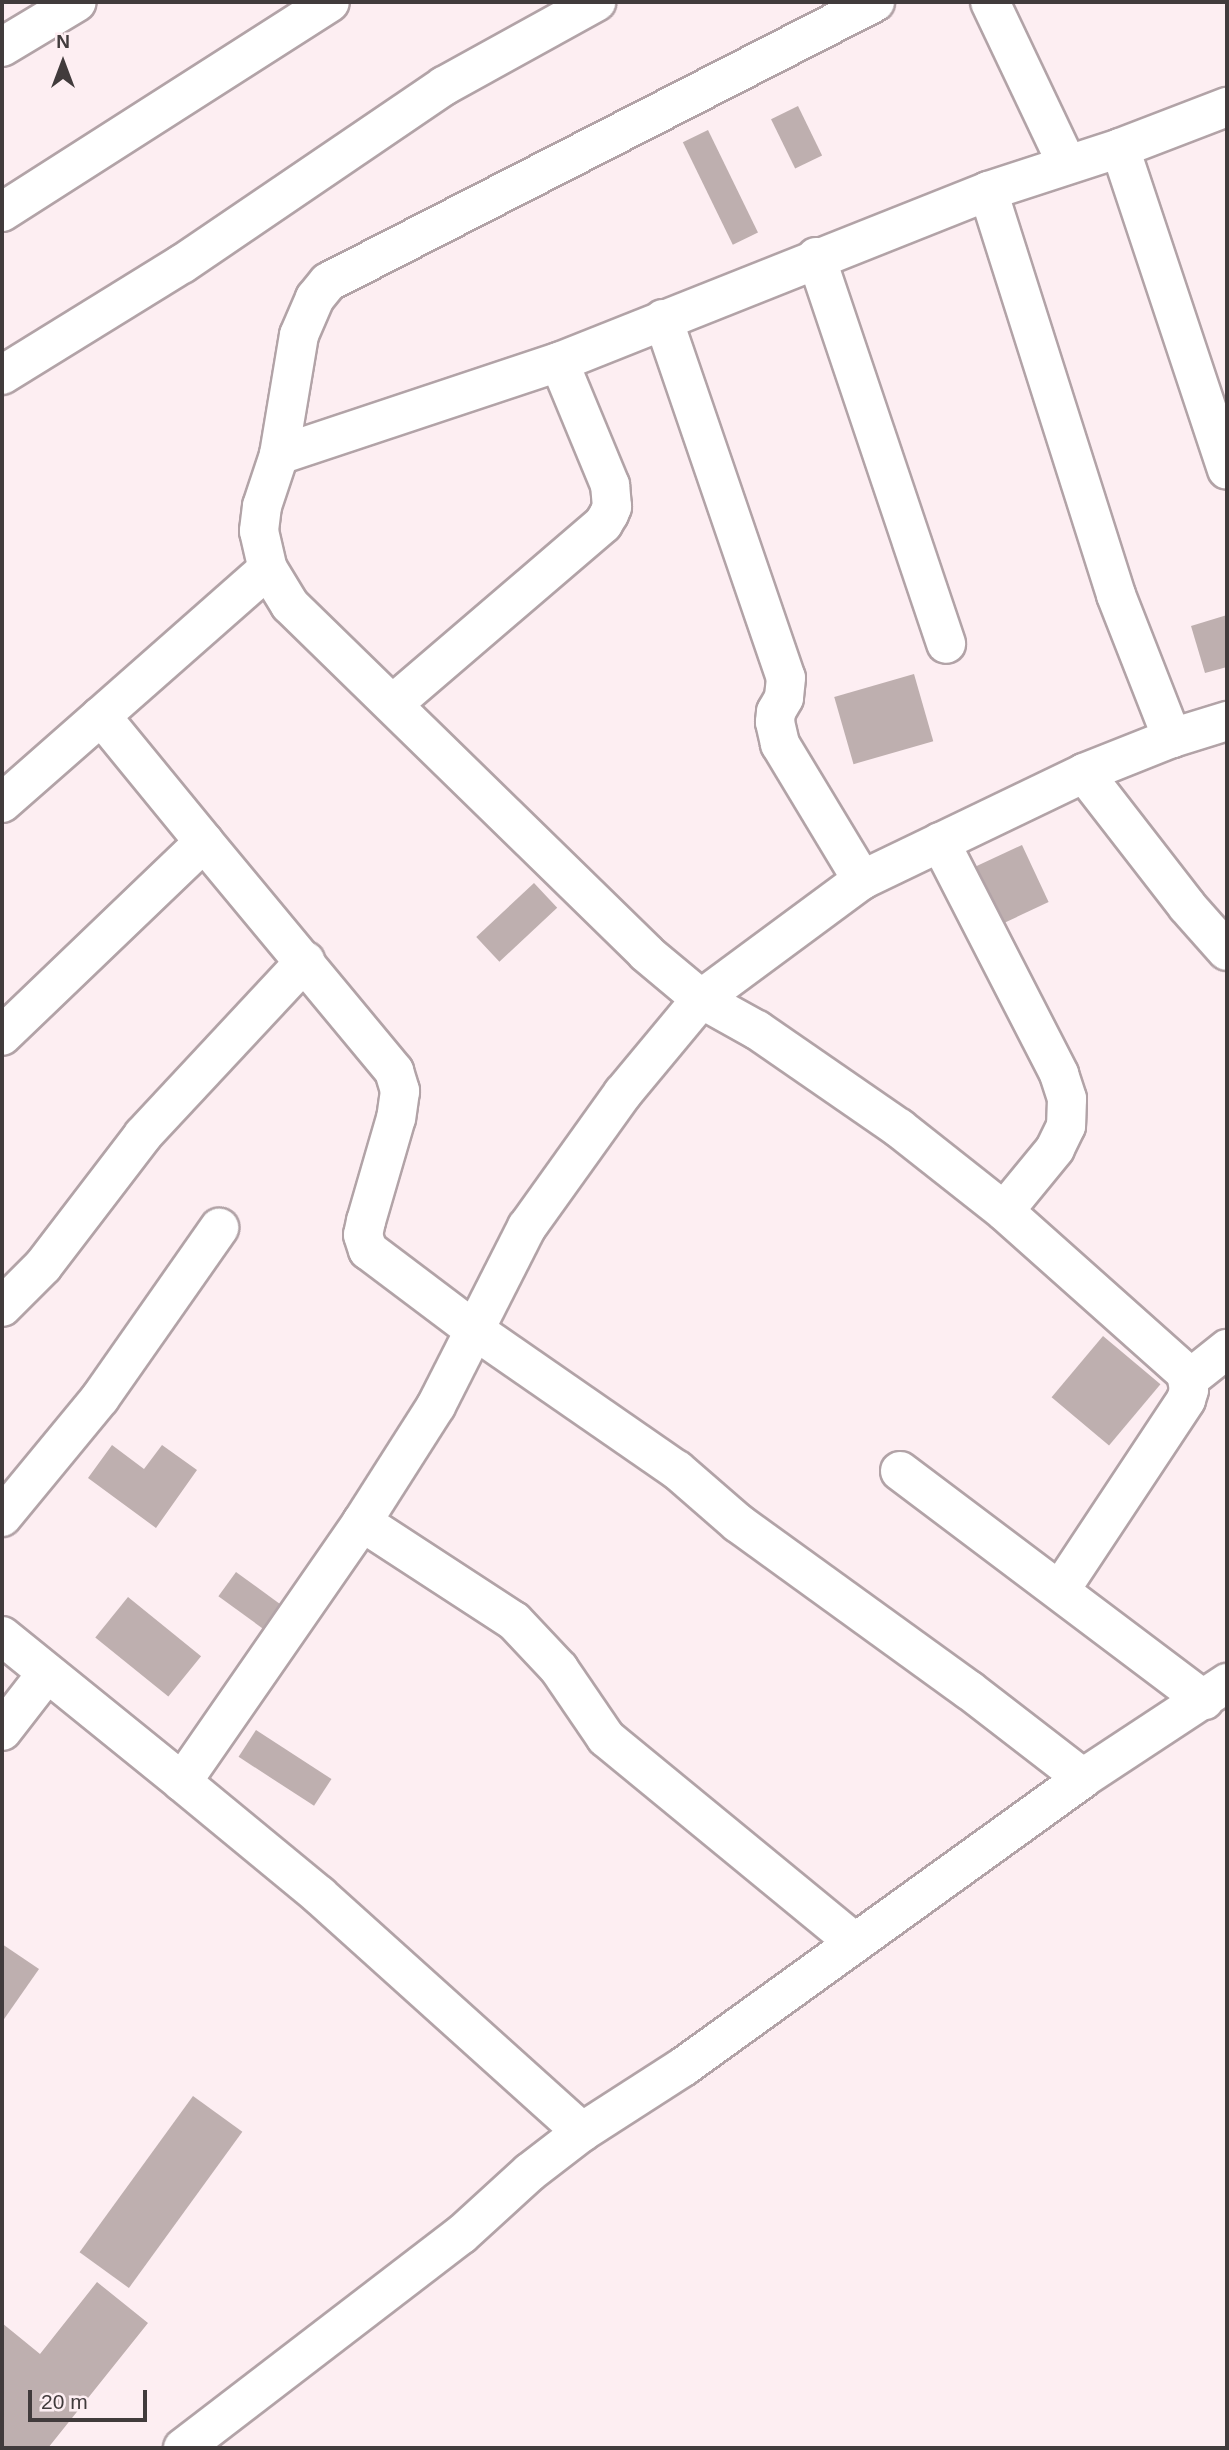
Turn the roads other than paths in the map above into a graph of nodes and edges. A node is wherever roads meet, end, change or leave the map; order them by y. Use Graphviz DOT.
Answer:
graph roads {
  1 [pos="77,2"];
  2 [pos="330,2"];
  3 [pos="596,2"];
  4 [pos="875,2"];
  5 [pos="990,2"];
  6 [pos="2,47"];
  7 [pos="1227,107"];
  8 [pos="1120,148"];
  9 [pos="1067,164"];
  10 [pos="988,191"];
  11 [pos="2,212"];
  12 [pos="816,257"];
  13 [pos="663,319"];
  14 [pos="559,362"];
  15 [pos="2,375"];
  16 [pos="279,455"];
  17 [pos="1227,470"];
  18 [pos="268,569"];
  19 [pos="946,644"];
  20 [pos="393,704"];
  21 [pos="101,716"];
  22 [pos="1227,721"];
  23 [pos="1172,738"];
  24 [pos="1084,773"];
  25 [pos="2,803"];
  26 [pos="204,842"];
  27 [pos="940,842"];
  28 [pos="862,880"];
  29 [pos="1227,951"];
  30 [pos="306,961"];
  31 [pos="701,999"];
  32 [pos="2,1036"];
  33 [pos="1004,1211"];
  34 [pos="219,1228"];
  35 [pos="2,1307"];
  36 [pos="473,1329"];
  37 [pos="1227,1349"];
  38 [pos="1188,1380"];
  39 [pos="900,1471"];
  40 [pos="2,1517"];
  41 [pos="362,1522"];
  42 [pos="1061,1589"];
  43 [pos="2,1636"];
  44 [pos="47,1673"];
  45 [pos="1216,1691"];
  46 [pos="2,1731"];
  47 [pos="1083,1778"];
  48 [pos="181,1782"];
  49 [pos="854,1942"];
  50 [pos="583,2132"];
  51 [pos="183,2448"];
  1 -- 6 [label="street"];
  2 -- 11 [label="street"];
  3 -- 15 [label="street"];
  4 -- 16 [label="street"];
  5 -- 9 [label="street"];
  7 -- 8 [label="street"];
  8 -- 9 [label="street"];
  8 -- 17 [label="street"];
  9 -- 10 [label="street"];
  10 -- 12 [label="street"];
  10 -- 23 [label="street"];
  12 -- 13 [label="street"];
  12 -- 19 [label="street"];
  13 -- 14 [label="street"];
  13 -- 28 [label="street"];
  14 -- 16 [label="street"];
  14 -- 20 [label="street"];
  16 -- 18 [label="street"];
  18 -- 20 [label="street"];
  18 -- 21 [label="street"];
  20 -- 31 [label="street"];
  21 -- 25 [label="street"];
  21 -- 26 [label="street"];
  22 -- 23 [label="street"];
  23 -- 24 [label="street"];
  24 -- 27 [label="street"];
  24 -- 29 [label="street"];
  26 -- 30 [label="street"];
  26 -- 32 [label="street"];
  27 -- 28 [label="street"];
  27 -- 33 [label="street"];
  28 -- 31 [label="street"];
  30 -- 35 [label="street"];
  30 -- 36 [label="street"];
  31 -- 33 [label="street"];
  31 -- 36 [label="street"];
  33 -- 38 [label="street"];
  34 -- 40 [label="street"];
  36 -- 41 [label="street"];
  36 -- 47 [label="street"];
  37 -- 38 [label="street"];
  38 -- 42 [label="street"];
  39 -- 42 [label="street"];
  41 -- 48 [label="street"];
  41 -- 49 [label="street"];
  42 -- 45 [label="street"];
  43 -- 44 [label="street"];
  44 -- 46 [label="street"];
  44 -- 48 [label="street"];
  45 -- 47 [label="street"];
  47 -- 49 [label="street"];
  48 -- 50 [label="street"];
  49 -- 50 [label="street"];
  50 -- 51 [label="street"];
}
